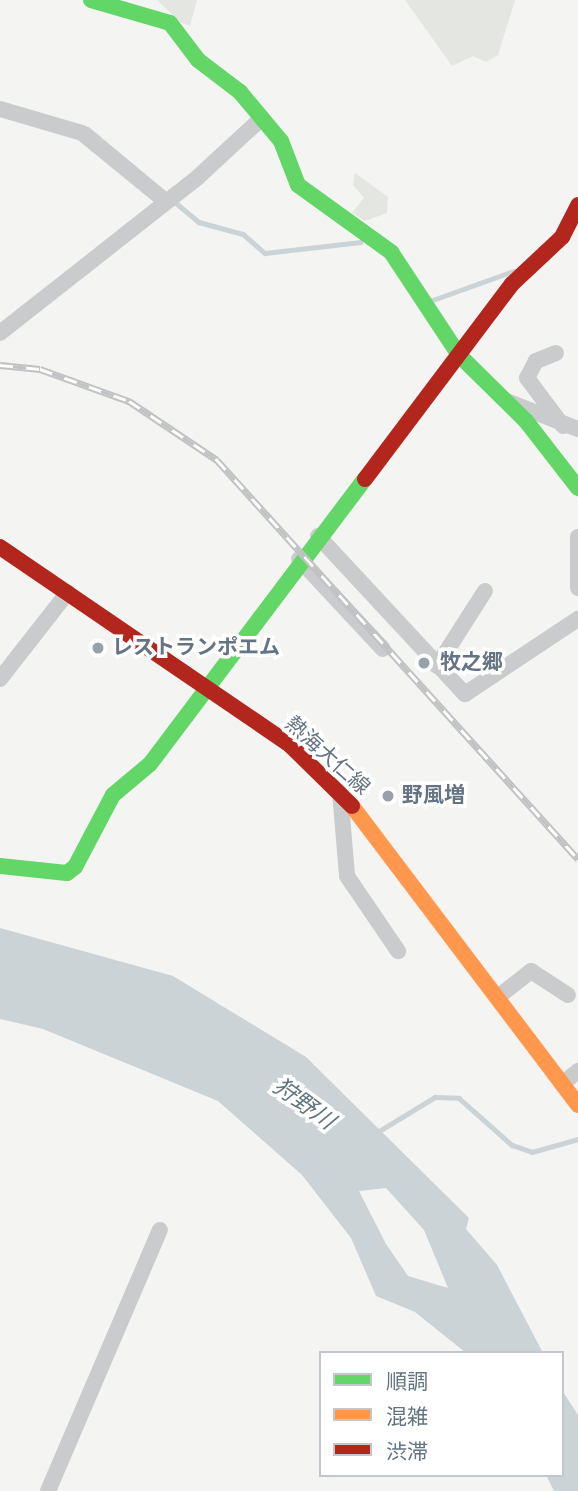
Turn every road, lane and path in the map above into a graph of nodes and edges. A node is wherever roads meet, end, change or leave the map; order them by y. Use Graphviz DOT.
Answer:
graph roads {
  1 [pos="91,0"];
  2 [pos="0,109"];
  3 [pos="262,118"];
  4 [pos="168,196"];
  5 [pos="578,205"];
  6 [pos="0,333"];
  7 [pos="556,352"];
  8 [pos="459,355"];
  9 [pos="503,401"];
  10 [pos="571,428"];
  11 [pos="578,488"];
  12 [pos="318,536"];
  13 [pos="578,537"];
  14 [pos="0,547"];
  15 [pos="299,559"];
  16 [pos="578,588"];
  17 [pos="485,591"];
  18 [pos="68,592"];
  19 [pos="578,619"];
  20 [pos="383,649"];
  21 [pos="437,666"];
  22 [pos="0,680"];
  23 [pos="207,688"];
  24 [pos="340,790"];
  25 [pos="0,866"];
  26 [pos="398,951"];
  27 [pos="568,995"];
  28 [pos="498,997"];
  29 [pos="578,1071"];
  30 [pos="562,1084"];
  31 [pos="578,1105"];
  32 [pos="160,1230"];
  33 [pos="48,1491"];
  1 -- 3 [label="street"];
  2 -- 4 [label="street"];
  3 -- 4 [label="street"];
  3 -- 8 [label="street"];
  4 -- 6 [label="street"];
  5 -- 8 [label="street"];
  7 -- 10 [label="street"];
  8 -- 9 [label="street"];
  8 -- 12 [label="street"];
  9 -- 10 [label="street"];
  9 -- 11 [label="street"];
  12 -- 15 [label="street"];
  12 -- 21 [label="street"];
  13 -- 16 [label="street"];
  14 -- 18 [label="street, 熱海大仁線"];
  15 -- 20 [label="street"];
  15 -- 23 [label="street"];
  17 -- 21 [label="street"];
  18 -- 22 [label="street"];
  18 -- 23 [label="street, 熱海大仁線"];
  19 -- 21 [label="street"];
  23 -- 24 [label="street, 熱海大仁線"];
  23 -- 25 [label="street"];
  24 -- 26 [label="street"];
  24 -- 28 [label="street, 熱海大仁線"];
  27 -- 28 [label="street"];
  28 -- 30 [label="street, 熱海大仁線"];
  29 -- 30 [label="street"];
  30 -- 31 [label="street, 熱海大仁線"];
  32 -- 33 [label="street"];
}
